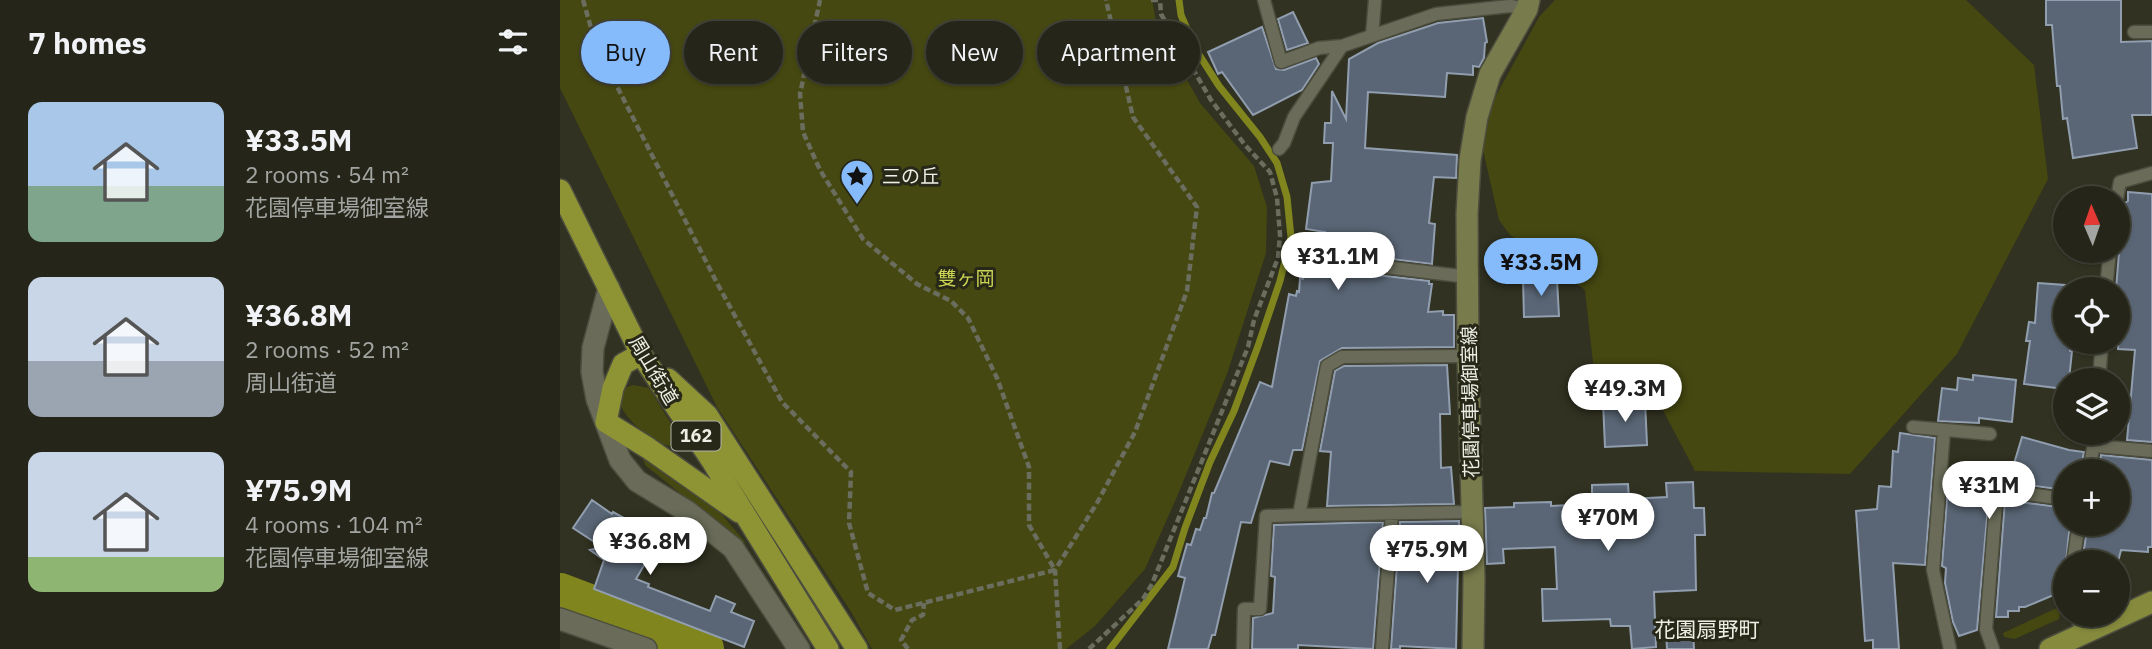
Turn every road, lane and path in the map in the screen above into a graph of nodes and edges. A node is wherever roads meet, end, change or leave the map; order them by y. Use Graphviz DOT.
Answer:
graph roads {
  1 [pos="583,0"];
  2 [pos="820,0"];
  3 [pos="1106,0"];
  4 [pos="1151,0"];
  5 [pos="1160,0"];
  6 [pos="1264,0"];
  7 [pos="1376,0"];
  8 [pos="1531,3"];
  9 [pos="2134,32"];
  10 [pos="2152,32"];
  11 [pos="1372,36"];
  12 [pos="1342,46"];
  13 [pos="1279,149"];
  14 [pos="2152,173"];
  15 [pos="2119,186"];
  16 [pos="560,190"];
  17 [pos="1334,261"];
  18 [pos="1469,277"];
  19 [pos="609,288"];
  20 [pos="641,354"];
  21 [pos="1468,356"];
  22 [pos="606,422"];
  23 [pos="1913,427"];
  24 [pos="1944,430"];
  25 [pos="1990,434"];
  26 [pos="2124,445"];
  27 [pos="2152,451"];
  28 [pos="2053,497"];
  29 [pos="1472,512"];
  30 [pos="1392,514"];
  31 [pos="1299,515"];
  32 [pos="748,519"];
  33 [pos="925,602"];
  34 [pos="2152,602"];
  35 [pos="560,619"];
  36 [pos="2080,627"];
  37 [pos="2082,635"];
  38 [pos="646,649"];
  39 [pos="799,649"];
  40 [pos="828,649"];
  41 [pos="857,649"];
  42 [pos="908,649"];
  43 [pos="1060,649"];
  44 [pos="1089,649"];
  45 [pos="1243,649"];
  46 [pos="1382,649"];
  47 [pos="1473,649"];
  48 [pos="1950,649"];
  49 [pos="1993,649"];
  50 [pos="2050,649"];
  1 -- 33 [label="path"];
  2 -- 33 [label="path"];
  3 -- 43 [label="path"];
  4 -- 5 [label="path"];
  5 -- 44 [label="path"];
  6 -- 12 [label="lane"];
  7 -- 11 [label="lane"];
  8 -- 11 [label="lane"];
  8 -- 18 [label="main road, 花園停車場御室線"];
  9 -- 10 [label="lane"];
  11 -- 12 [label="lane"];
  12 -- 13 [label="lane"];
  14 -- 15 [label="lane"];
  16 -- 19 [label="highway, 周山街道 / 162"];
  17 -- 18 [label="lane"];
  18 -- 21 [label="main road, 花園停車場御室線"];
  19 -- 20 [label="highway, 周山街道 / 162"];
  19 -- 22 [label="street"];
  20 -- 22 [label="highway"];
  20 -- 32 [label="highway, 周山街道 / 162"];
  20 -- 41 [label="highway"];
  21 -- 29 [label="main road, 花園停車場御室線"];
  21 -- 31 [label="lane"];
  22 -- 32 [label="highway"];
  22 -- 39 [label="street"];
  23 -- 24 [label="lane"];
  24 -- 25 [label="lane"];
  24 -- 48 [label="lane"];
  26 -- 27 [label="lane"];
  28 -- 49 [label="lane"];
  29 -- 30 [label="lane"];
  29 -- 47 [label="main road, 花園停車場御室線"];
  30 -- 31 [label="lane"];
  30 -- 46 [label="lane"];
  31 -- 45 [label="lane"];
  32 -- 40 [label="highway, 周山街道 / 162"];
  33 -- 42 [label="path"];
  34 -- 37 [label="main road"];
  35 -- 38 [label="street"];
  36 -- 37 [label="lane"];
  37 -- 50 [label="main road"];
}
